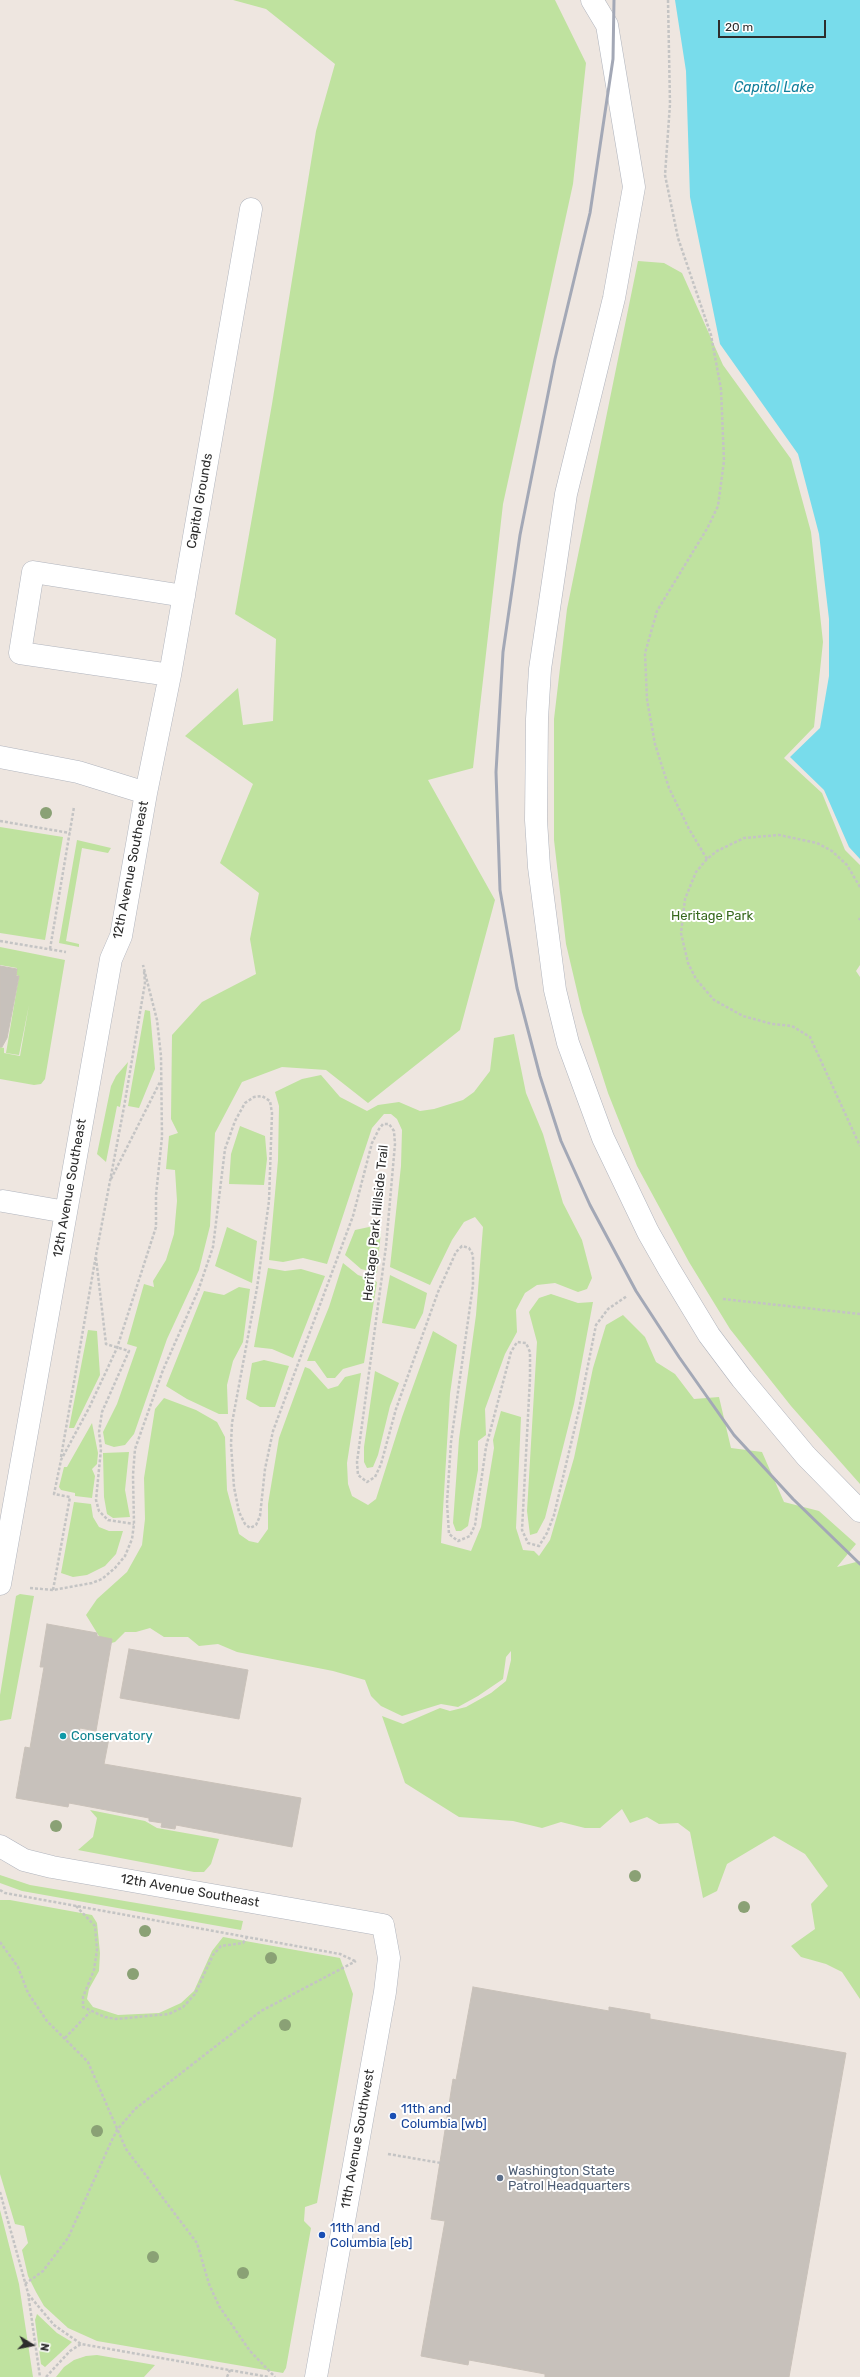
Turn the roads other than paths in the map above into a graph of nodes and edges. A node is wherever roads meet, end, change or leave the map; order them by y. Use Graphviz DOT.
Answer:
graph roads {
  1 [pos="592,0"];
  2 [pos="251,209"];
  3 [pos="184,596"];
  4 [pos="170,675"];
  5 [pos="0,757"];
  6 [pos="146,793"];
  7 [pos="3,1202"];
  8 [pos="66,1212"];
  9 [pos="860,1511"];
  10 [pos="0,1584"];
  11 [pos="0,1846"];
  12 [pos="383,1925"];
  13 [pos="316,2377"];
  1 -- 9 [label="street"];
  2 -- 3 [label="street, Capitol Grounds"];
  3 -- 4 [label="street, Capitol Grounds"];
  3 -- 4 [label="street"];
  4 -- 6 [label="street, Capitol Grounds"];
  5 -- 6 [label="street"];
  6 -- 8 [label="street, 12th Avenue Southeast"];
  7 -- 8 [label="street"];
  8 -- 10 [label="street, 12th Avenue Southeast"];
  11 -- 12 [label="street, 12th Avenue Southeast"];
  12 -- 13 [label="street, 11th Avenue Southwest"];
}
